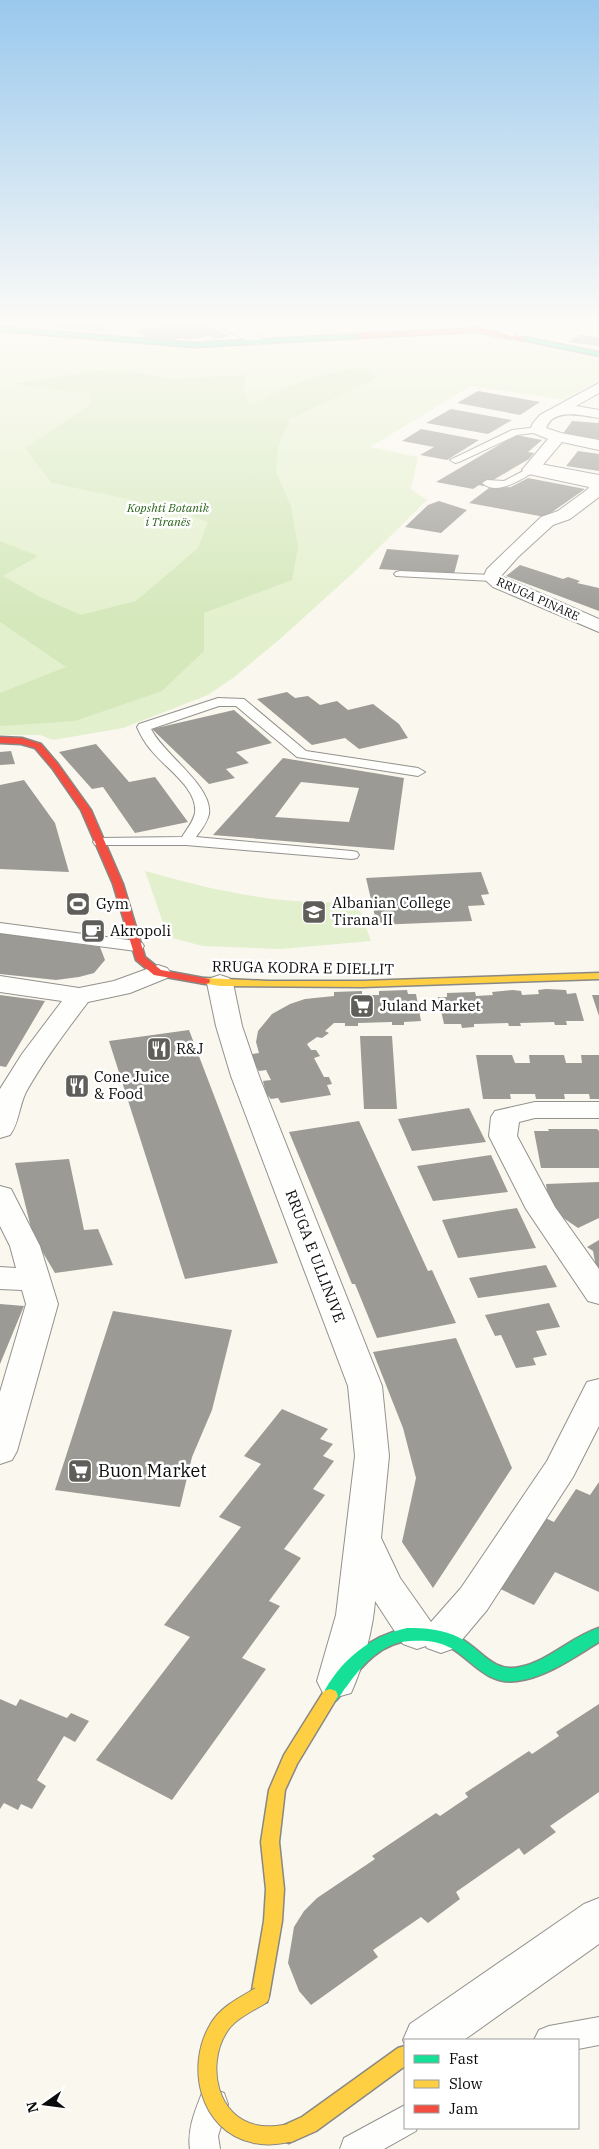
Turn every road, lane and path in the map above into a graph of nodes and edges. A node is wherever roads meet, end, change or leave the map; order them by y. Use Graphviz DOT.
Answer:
graph roads {
  1 [pos="543,420"];
  2 [pos="538,430"];
  3 [pos="558,438"];
  4 [pos="599,445"];
  5 [pos="455,460"];
  6 [pos="532,468"];
  7 [pos="599,478"];
  8 [pos="487,483"];
  9 [pos="400,574"];
  10 [pos="492,578"];
  11 [pos="599,626"];
  12 [pos="0,740"];
  13 [pos="418,772"];
  14 [pos="186,841"];
  15 [pos="100,842"];
  16 [pos="352,854"];
  17 [pos="0,928"];
  18 [pos="136,946"];
  19 [pos="158,973"];
  20 [pos="599,976"];
  21 [pos="220,983"];
  22 [pos="0,984"];
  23 [pos="79,996"];
  24 [pos="599,1110"];
  25 [pos="0,1129"];
  26 [pos="0,1196"];
  27 [pos="0,1278"];
  28 [pos="36,1280"];
  29 [pos="599,1293"];
  30 [pos="599,1391"];
  31 [pos="0,1451"];
  32 [pos="363,1536"];
  33 [pos="599,1634"];
  34 [pos="429,1635"];
  35 [pos="335,1690"];
  36 [pos="599,1918"];
  37 [pos="599,2031"];
  38 [pos="427,2039"];
  39 [pos="555,2039"];
  40 [pos="404,2056"];
  41 [pos="217,2094"];
  42 [pos="404,2121"];
  43 [pos="205,2149"];
  44 [pos="355,2149"];
  1 -- 2 [label="street"];
  2 -- 3 [label="street"];
  2 -- 5 [label="lane"];
  3 -- 4 [label="street"];
  3 -- 6 [label="street"];
  6 -- 7 [label="lane"];
  6 -- 8 [label="lane"];
  6 -- 10 [label="street, RRUGA PINARE"];
  9 -- 10 [label="lane"];
  10 -- 11 [label="street, RRUGA PINARE"];
  12 -- 15 [label="street"];
  13 -- 14 [label="lane"];
  14 -- 15 [label="lane"];
  14 -- 16 [label="lane"];
  15 -- 18 [label="street"];
  17 -- 18 [label="lane"];
  18 -- 19 [label="street"];
  19 -- 21 [label="street, RRUGA KODRA E DIELLIT"];
  19 -- 23 [label="street"];
  20 -- 21 [label="street, RRUGA KODRA E DIELLIT"];
  21 -- 32 [label="street, RRUGA E ULLINJVE"];
  22 -- 23 [label="street"];
  23 -- 25 [label="street"];
  24 -- 29 [label="street"];
  26 -- 28 [label="street"];
  27 -- 28 [label="street"];
  28 -- 31 [label="street"];
  30 -- 34 [label="street"];
  32 -- 34 [label="street, RRUGA E ULLINJVE"];
  32 -- 35 [label="street, RRUGA E ULLINJVE"];
  33 -- 34 [label="street"];
  34 -- 35 [label="street"];
  35 -- 40 [label="street, bridge"];
  36 -- 38 [label="street"];
  37 -- 39 [label="lane"];
  41 -- 43 [label="lane"];
  42 -- 44 [label="lane"];
}
